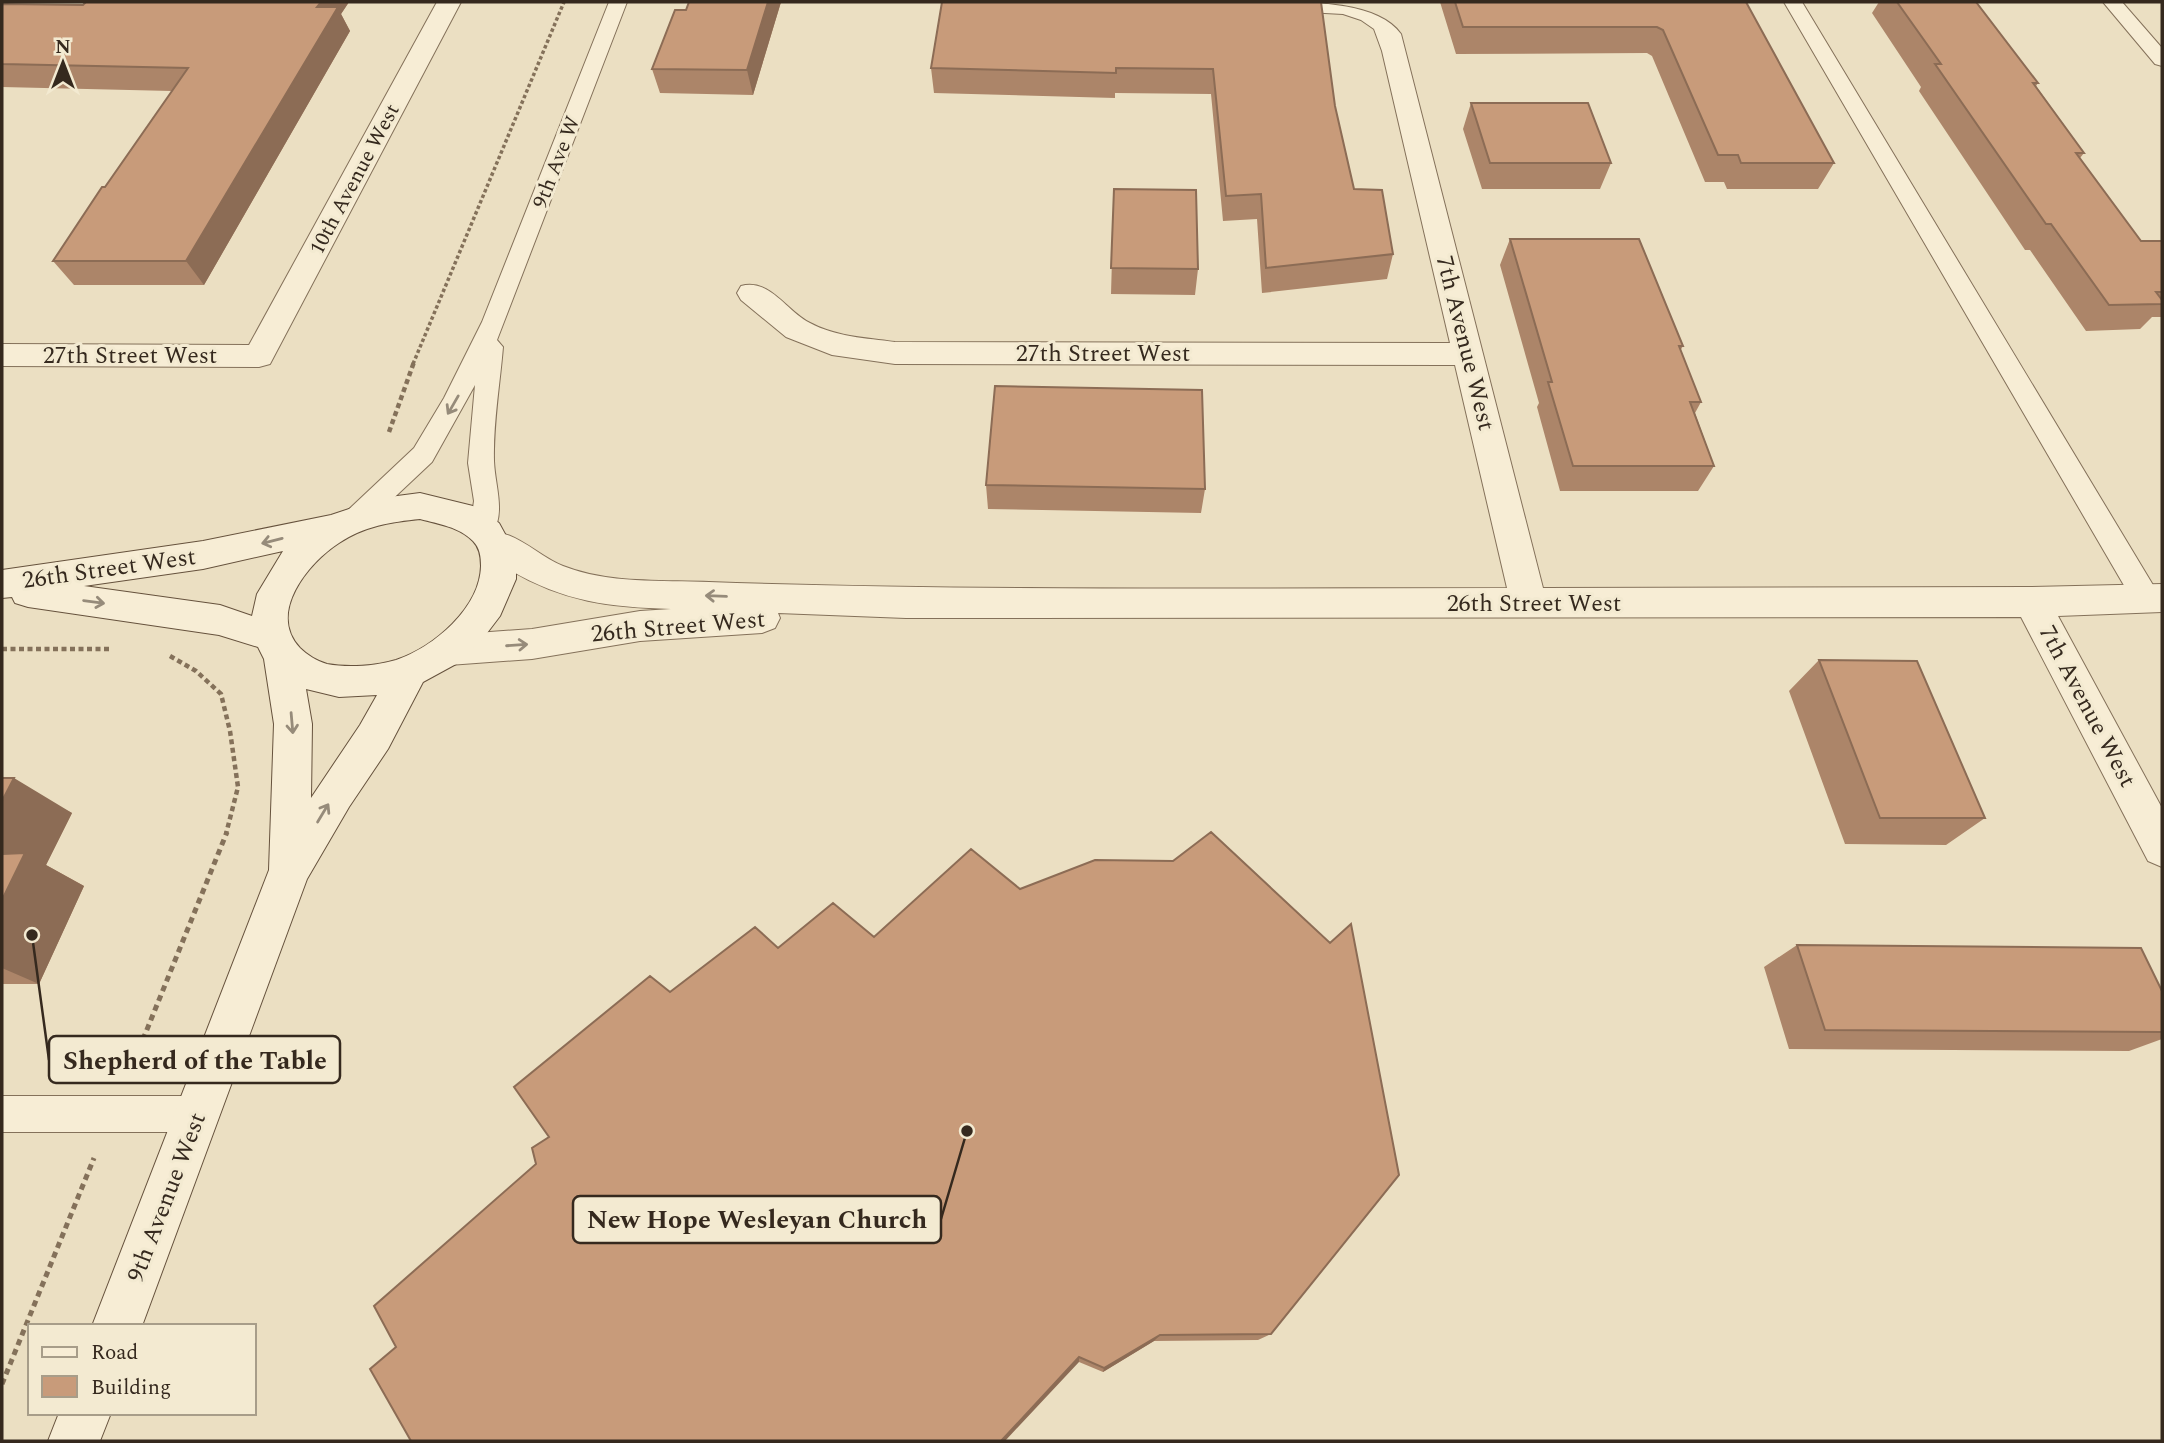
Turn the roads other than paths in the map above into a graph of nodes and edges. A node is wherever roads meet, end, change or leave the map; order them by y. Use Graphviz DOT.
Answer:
graph roads {
  1 [pos="449,2"];
  2 [pos="618,2"];
  3 [pos="1793,2"];
  4 [pos="2112,2"];
  5 [pos="1247,3"];
  6 [pos="2162,60"];
  7 [pos="752,293"];
  8 [pos="494,322"];
  9 [pos="1469,354"];
  10 [pos="2,355"];
  11 [pos="258,355"];
  12 [pos="347,523"];
  13 [pos="489,536"];
  14 [pos="2,584"];
  15 [pos="2,590"];
  16 [pos="2154,598"];
  17 [pos="2032,602"];
  18 [pos="906,603"];
  19 [pos="1529,603"];
  20 [pos="276,644"];
  21 [pos="449,650"];
  22 [pos="410,672"];
  23 [pos="2162,848"];
  24 [pos="289,871"];
  25 [pos="2,1114"];
  26 [pos="197,1114"];
  27 [pos="118,1324"];
  28 [pos="84,1415"];
  29 [pos="74,1441"];
  1 -- 11 [label="street, 10th Avenue West"];
  2 -- 8 [label="lane, 9th Ave W"];
  3 -- 16 [label="lane"];
  4 -- 6 [label="lane"];
  5 -- 9 [label="street, 7th Avenue West"];
  7 -- 9 [label="street, 27th Street West"];
  8 -- 12 [label="lane, one-way"];
  8 -- 13 [label="lane"];
  9 -- 19 [label="street, 7th Avenue West"];
  10 -- 11 [label="street, 27th Street West"];
  12 -- 13 [label="street"];
  12 -- 14 [label="street, 26th Street West, one-way"];
  12 -- 20 [label="street"];
  18 -- 13 [label="street, 26th Street West, one-way"];
  13 -- 21 [label="street"];
  15 -- 20 [label="street, 26th Street West, one-way"];
  16 -- 17 [label="street, 26th Street West"];
  17 -- 19 [label="street, 26th Street West"];
  17 -- 23 [label="street, 7th Avenue West"];
  18 -- 19 [label="street, 26th Street West"];
  21 -- 18 [label="street, 26th Street West, one-way"];
  20 -- 22 [label="street"];
  20 -- 24 [label="street, 9th Avenue West, one-way"];
  21 -- 22 [label="street"];
  24 -- 22 [label="street, 9th Avenue West, one-way"];
  24 -- 26 [label="street, 9th Avenue West"];
  25 -- 26 [label="lane"];
  26 -- 27 [label="street, 9th Avenue West"];
  28 -- 29 [label="street"];
}
